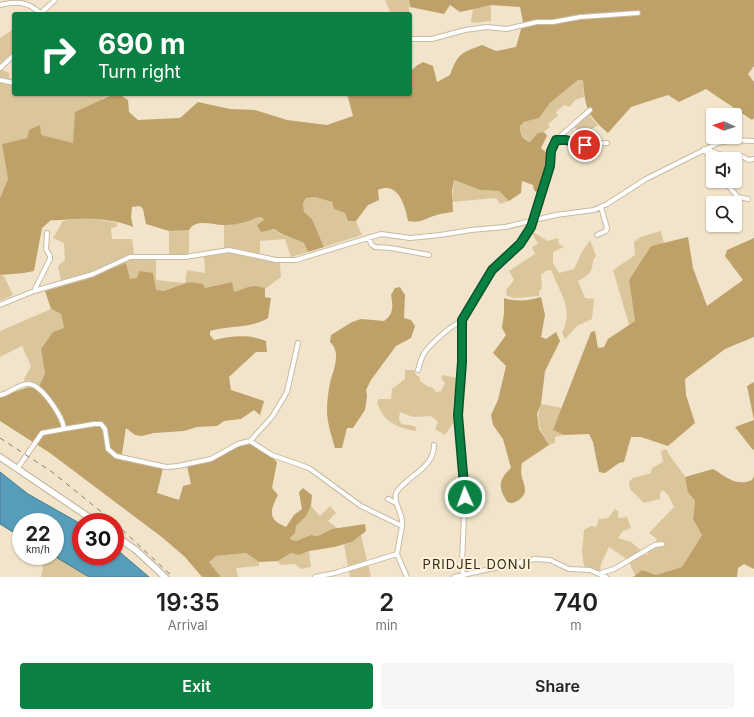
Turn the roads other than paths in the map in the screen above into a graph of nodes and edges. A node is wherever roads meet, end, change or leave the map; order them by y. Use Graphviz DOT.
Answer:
graph roads {
  1 [pos="55,0"];
  2 [pos="0,5"];
  3 [pos="39,12"];
  4 [pos="41,12"];
  5 [pos="638,13"];
  6 [pos="412,39"];
  7 [pos="12,57"];
  8 [pos="0,68"];
  9 [pos="0,80"];
  10 [pos="12,82"];
  11 [pos="590,110"];
  12 [pos="556,140"];
  13 [pos="754,141"];
  14 [pos="606,143"];
  15 [pos="704,149"];
  16 [pos="706,152"];
  17 [pos="754,159"];
  18 [pos="730,188"];
  19 [pos="748,199"];
  20 [pos="601,207"];
  21 [pos="533,221"];
  22 [pos="47,234"];
  23 [pos="597,235"];
  24 [pos="369,237"];
  25 [pos="429,255"];
  26 [pos="34,291"];
  27 [pos="0,305"];
  28 [pos="462,322"];
  29 [pos="298,343"];
  30 [pos="418,370"];
  31 [pos="0,395"];
  32 [pos="64,429"];
  33 [pos="250,441"];
  34 [pos="434,445"];
  35 [pos="0,457"];
  36 [pos="17,469"];
  37 [pos="388,499"];
  38 [pos="396,503"];
  39 [pos="83,513"];
  40 [pos="402,526"];
  41 [pos="124,542"];
  42 [pos="662,544"];
  43 [pos="397,554"];
  44 [pos="601,574"];
  45 [pos="463,576"];
  46 [pos="165,577"];
  47 [pos="315,577"];
  48 [pos="407,577"];
  49 [pos="454,577"];
  50 [pos="606,577"];
  1 -- 4 [label="street"];
  2 -- 3 [label="street"];
  5 -- 6 [label="street"];
  7 -- 8 [label="street"];
  9 -- 10 [label="street"];
  11 -- 12 [label="street"];
  12 -- 14 [label="street"];
  12 -- 21 [label="street"];
  13 -- 15 [label="street"];
  15 -- 16 [label="street"];
  15 -- 17 [label="street"];
  15 -- 20 [label="street"];
  18 -- 19 [label="street"];
  20 -- 21 [label="street"];
  20 -- 23 [label="street"];
  21 -- 24 [label="street"];
  21 -- 28 [label="street"];
  22 -- 26 [label="street"];
  24 -- 25 [label="street"];
  24 -- 26 [label="street"];
  26 -- 27 [label="street"];
  28 -- 30 [label="street"];
  28 -- 45 [label="street"];
  29 -- 33 [label="street"];
  31 -- 32 [label="street"];
  32 -- 33 [label="street"];
  32 -- 36 [label="street"];
  33 -- 40 [label="street"];
  34 -- 38 [label="street"];
  35 -- 36 [label="main road"];
  36 -- 39 [label="main road"];
  37 -- 38 [label="street"];
  38 -- 40 [label="street"];
  40 -- 43 [label="street"];
  41 -- 46 [label="main road"];
  42 -- 44 [label="street"];
  43 -- 47 [label="street"];
  43 -- 48 [label="street"];
  44 -- 45 [label="street"];
  44 -- 50 [label="street"];
  45 -- 49 [label="street"];
}
